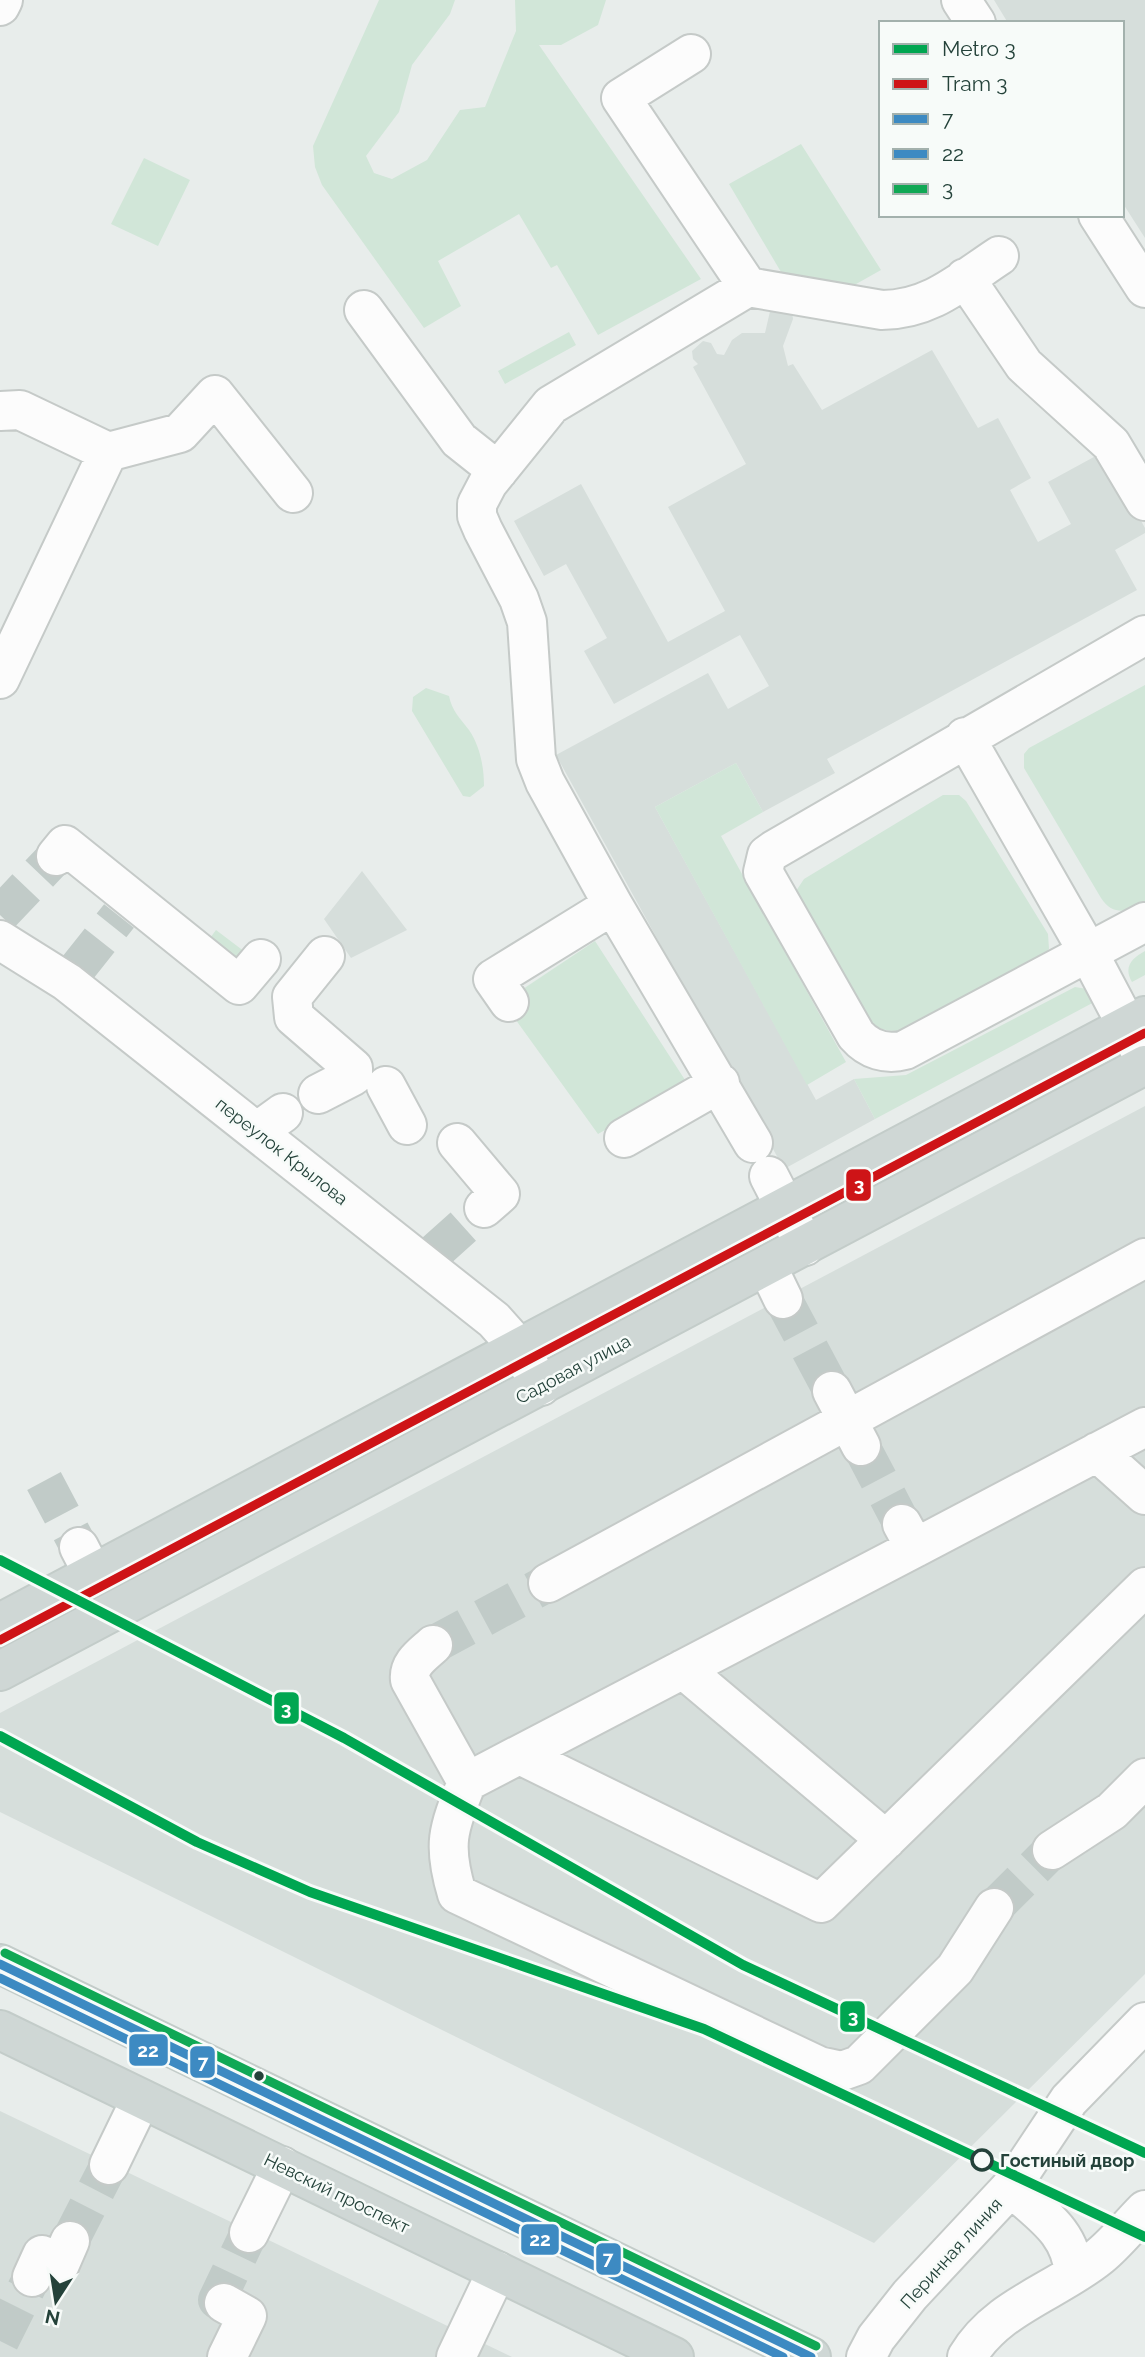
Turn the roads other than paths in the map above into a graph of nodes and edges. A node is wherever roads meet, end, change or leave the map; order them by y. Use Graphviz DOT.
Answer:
graph roads {
  1 [pos="3,0"];
  2 [pos="961,0"];
  3 [pos="0,6"];
  4 [pos="975,21"];
  5 [pos="691,54"];
  6 [pos="1099,217"];
  7 [pos="999,256"];
  8 [pos="965,278"];
  9 [pos="748,286"];
  10 [pos="1145,288"];
  11 [pos="364,310"];
  12 [pos="0,411"];
  13 [pos="108,452"];
  14 [pos="498,471"];
  15 [pos="293,493"];
  16 [pos="1145,501"];
  17 [pos="1145,635"];
  18 [pos="0,679"];
  19 [pos="965,737"];
  20 [pos="56,856"];
  21 [pos="613,905"];
  22 [pos="1145,922"];
  23 [pos="0,940"];
  24 [pos="1088,952"];
  25 [pos="325,956"];
  26 [pos="261,959"];
  27 [pos="509,1002"];
  28 [pos="1136,1021"];
  29 [pos="1145,1063"];
  30 [pos="368,1074"];
  31 [pos="720,1083"];
  32 [pos="318,1094"];
  33 [pos="407,1125"];
  34 [pos="624,1138"];
  35 [pos="457,1143"];
  36 [pos="753,1143"];
  37 [pos="777,1192"];
  38 [pos="484,1208"];
  39 [pos="805,1246"];
  40 [pos="1145,1258"];
  41 [pos="519,1348"];
  42 [pos="541,1386"];
  43 [pos="1145,1427"];
  44 [pos="1097,1452"];
  45 [pos="1145,1495"];
  46 [pos="548,1583"];
  47 [pos="1145,1587"];
  48 [pos="0,1623"];
  49 [pos="433,1645"];
  50 [pos="683,1669"];
  51 [pos="0,1671"];
  52 [pos="520,1755"];
  53 [pos="1145,1778"];
  54 [pos="467,1782"];
  55 [pos="886,1840"];
  56 [pos="1052,1850"];
  57 [pos="995,1908"];
  58 [pos="0,1964"];
  59 [pos="1145,2022"];
  60 [pos="0,2030"];
  61 [pos="141,2099"];
  62 [pos="109,2165"];
  63 [pos="282,2166"];
  64 [pos="1011,2187"];
  65 [pos="1141,2221"];
  66 [pos="249,2233"];
  67 [pos="71,2241"];
  68 [pos="497,2271"];
  69 [pos="1074,2274"];
  70 [pos="32,2277"];
  71 [pos="223,2303"];
  72 [pos="227,2357"];
  73 [pos="456,2357"];
  74 [pos="674,2357"];
  75 [pos="811,2357"];
  76 [pos="866,2357"];
  77 [pos="967,2357"];
  1 -- 3 [label="street"];
  2 -- 4 [label="street"];
  5 -- 9 [label="street"];
  6 -- 10 [label="street"];
  7 -- 8 [label="street"];
  8 -- 9 [label="street"];
  8 -- 16 [label="street"];
  9 -- 14 [label="street"];
  11 -- 14 [label="street"];
  12 -- 13 [label="street"];
  13 -- 15 [label="street"];
  13 -- 18 [label="street"];
  14 -- 21 [label="street"];
  17 -- 19 [label="street"];
  19 -- 24 [label="street"];
  19 -- 24 [label="street"];
  20 -- 26 [label="street"];
  21 -- 27 [label="street"];
  21 -- 31 [label="street"];
  22 -- 24 [label="street"];
  23 -- 41 [label="street, переулок Крылова"];
  24 -- 28 [label="street"];
  25 -- 30 [label="street"];
  28 -- 29 [label="street"];
  28 -- 37 [label="main road"];
  29 -- 39 [label="main road, Садовая улица"];
  30 -- 32 [label="street"];
  30 -- 33 [label="street"];
  31 -- 34 [label="street"];
  31 -- 36 [label="street"];
  35 -- 38 [label="street"];
  37 -- 39 [label="street"];
  37 -- 41 [label="main road"];
  39 -- 42 [label="main road, Садовая улица"];
  40 -- 46 [label="street"];
  41 -- 42 [label="street, переулок Крылова"];
  41 -- 48 [label="main road"];
  42 -- 51 [label="main road, Садовая улица"];
  43 -- 44 [label="street"];
  44 -- 45 [label="street"];
  44 -- 50 [label="street"];
  47 -- 55 [label="street"];
  49 -- 54 [label="street"];
  50 -- 52 [label="street"];
  50 -- 55 [label="street"];
  52 -- 54 [label="street"];
  52 -- 55 [label="street"];
  53 -- 56 [label="street"];
  54 -- 57 [label="street"];
  58 -- 75 [label="main road"];
  59 -- 64 [label="street, Перинная линия"];
  60 -- 61 [label="main road, Невский проспект"];
  61 -- 62 [label="street"];
  61 -- 63 [label="main road, Невский проспект"];
  63 -- 66 [label="street"];
  63 -- 68 [label="main road, Невский проспект"];
  64 -- 69 [label="street"];
  64 -- 76 [label="street, Перинная линия"];
  65 -- 69 [label="street"];
  67 -- 70 [label="street"];
  68 -- 73 [label="street"];
  68 -- 74 [label="main road, Невский проспект"];
  69 -- 77 [label="street"];
  71 -- 72 [label="street"];
}
